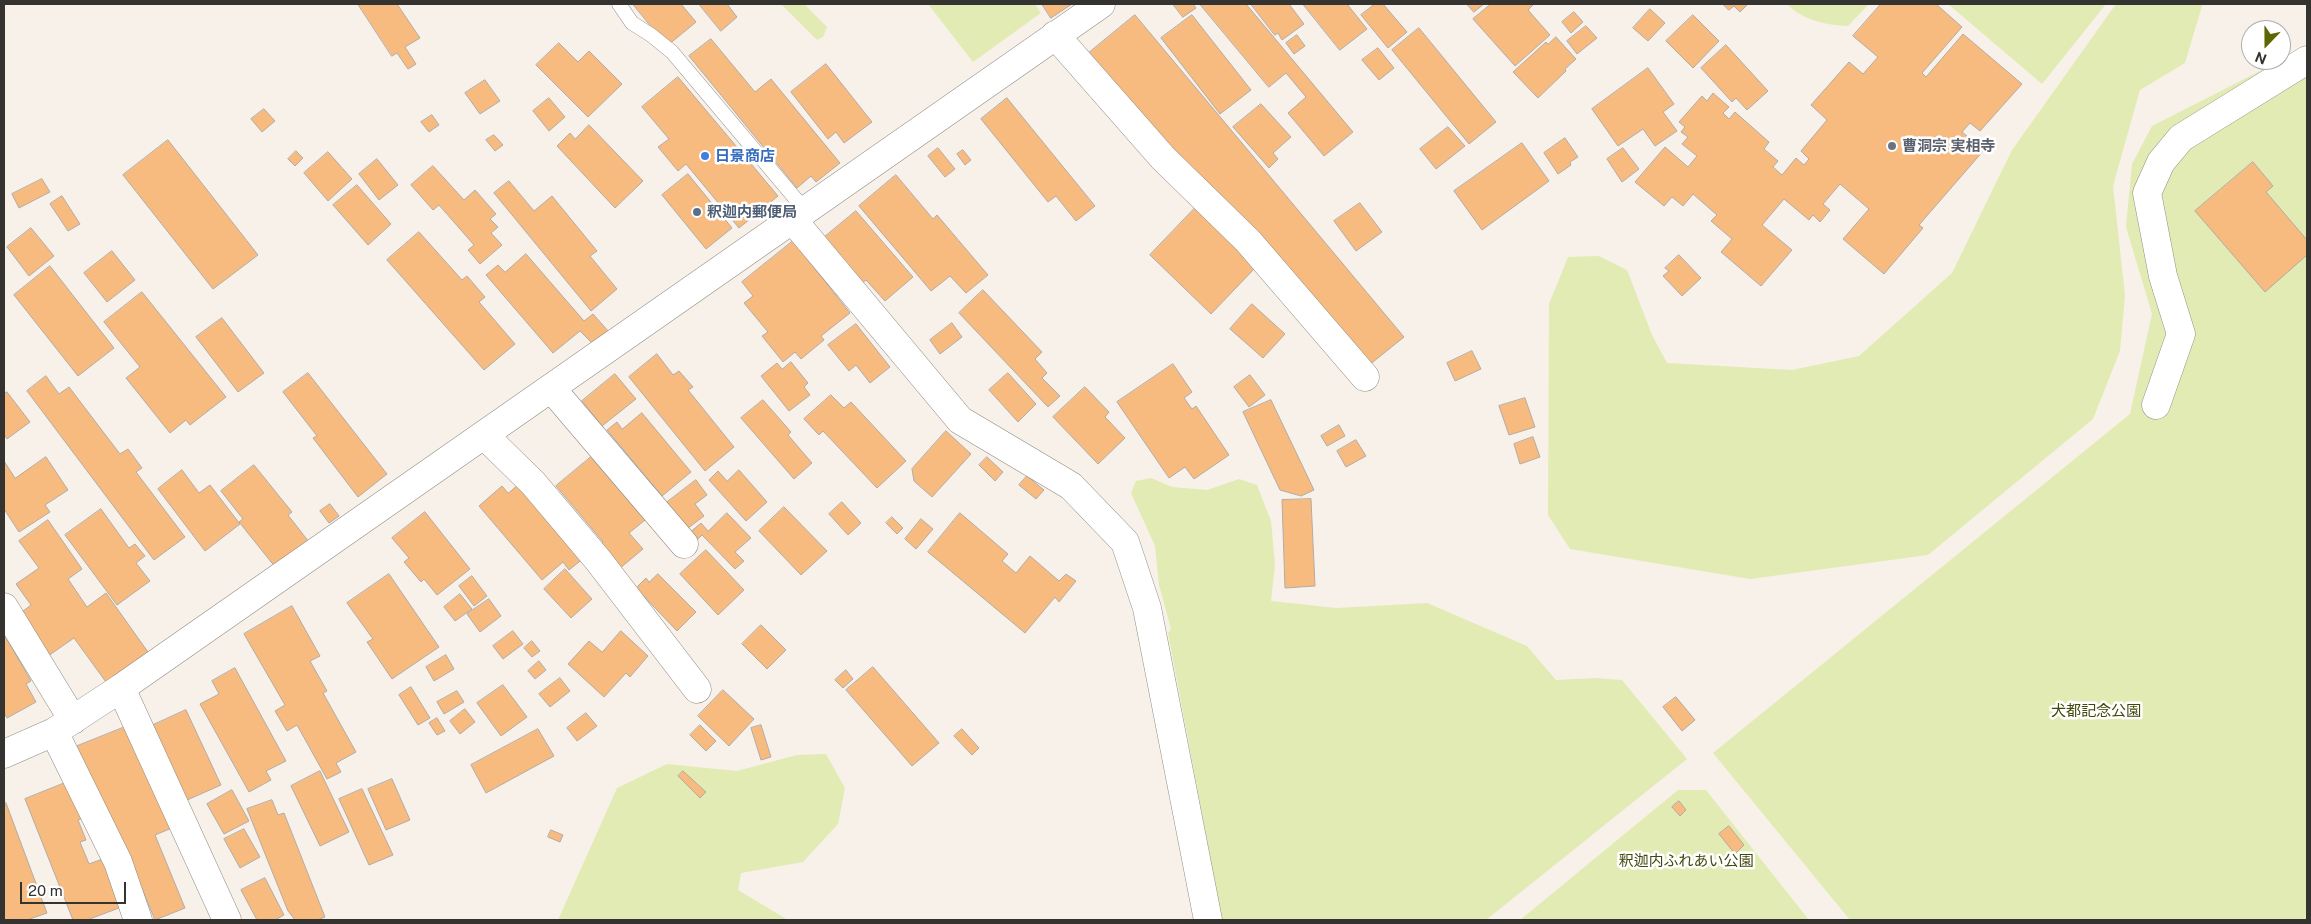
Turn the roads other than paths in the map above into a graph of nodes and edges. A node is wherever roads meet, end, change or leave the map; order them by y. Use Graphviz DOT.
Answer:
graph roads {
  1 [pos="619,4"];
  2 [pos="1101,4"];
  3 [pos="1055,35"];
  4 [pos="2307,60"];
  5 [pos="799,215"];
  6 [pos="1365,376"];
  7 [pos="550,388"];
  8 [pos="2156,406"];
  9 [pos="484,435"];
  10 [pos="684,544"];
  11 [pos="4,607"];
  12 [pos="121,688"];
  13 [pos="697,689"];
  14 [pos="64,726"];
  15 [pos="4,752"];
  16 [pos="138,920"];
  17 [pos="227,920"];
  18 [pos="1208,920"];
  1 -- 5 [label="lane"];
  2 -- 3 [label="street"];
  3 -- 5 [label="street"];
  3 -- 6 [label="street"];
  4 -- 8 [label="street"];
  5 -- 7 [label="street"];
  5 -- 18 [label="street"];
  7 -- 9 [label="street"];
  7 -- 10 [label="street"];
  9 -- 12 [label="street"];
  9 -- 13 [label="street"];
  11 -- 14 [label="street"];
  12 -- 14 [label="street"];
  12 -- 17 [label="street"];
  14 -- 15 [label="street"];
  14 -- 16 [label="street"];
}
